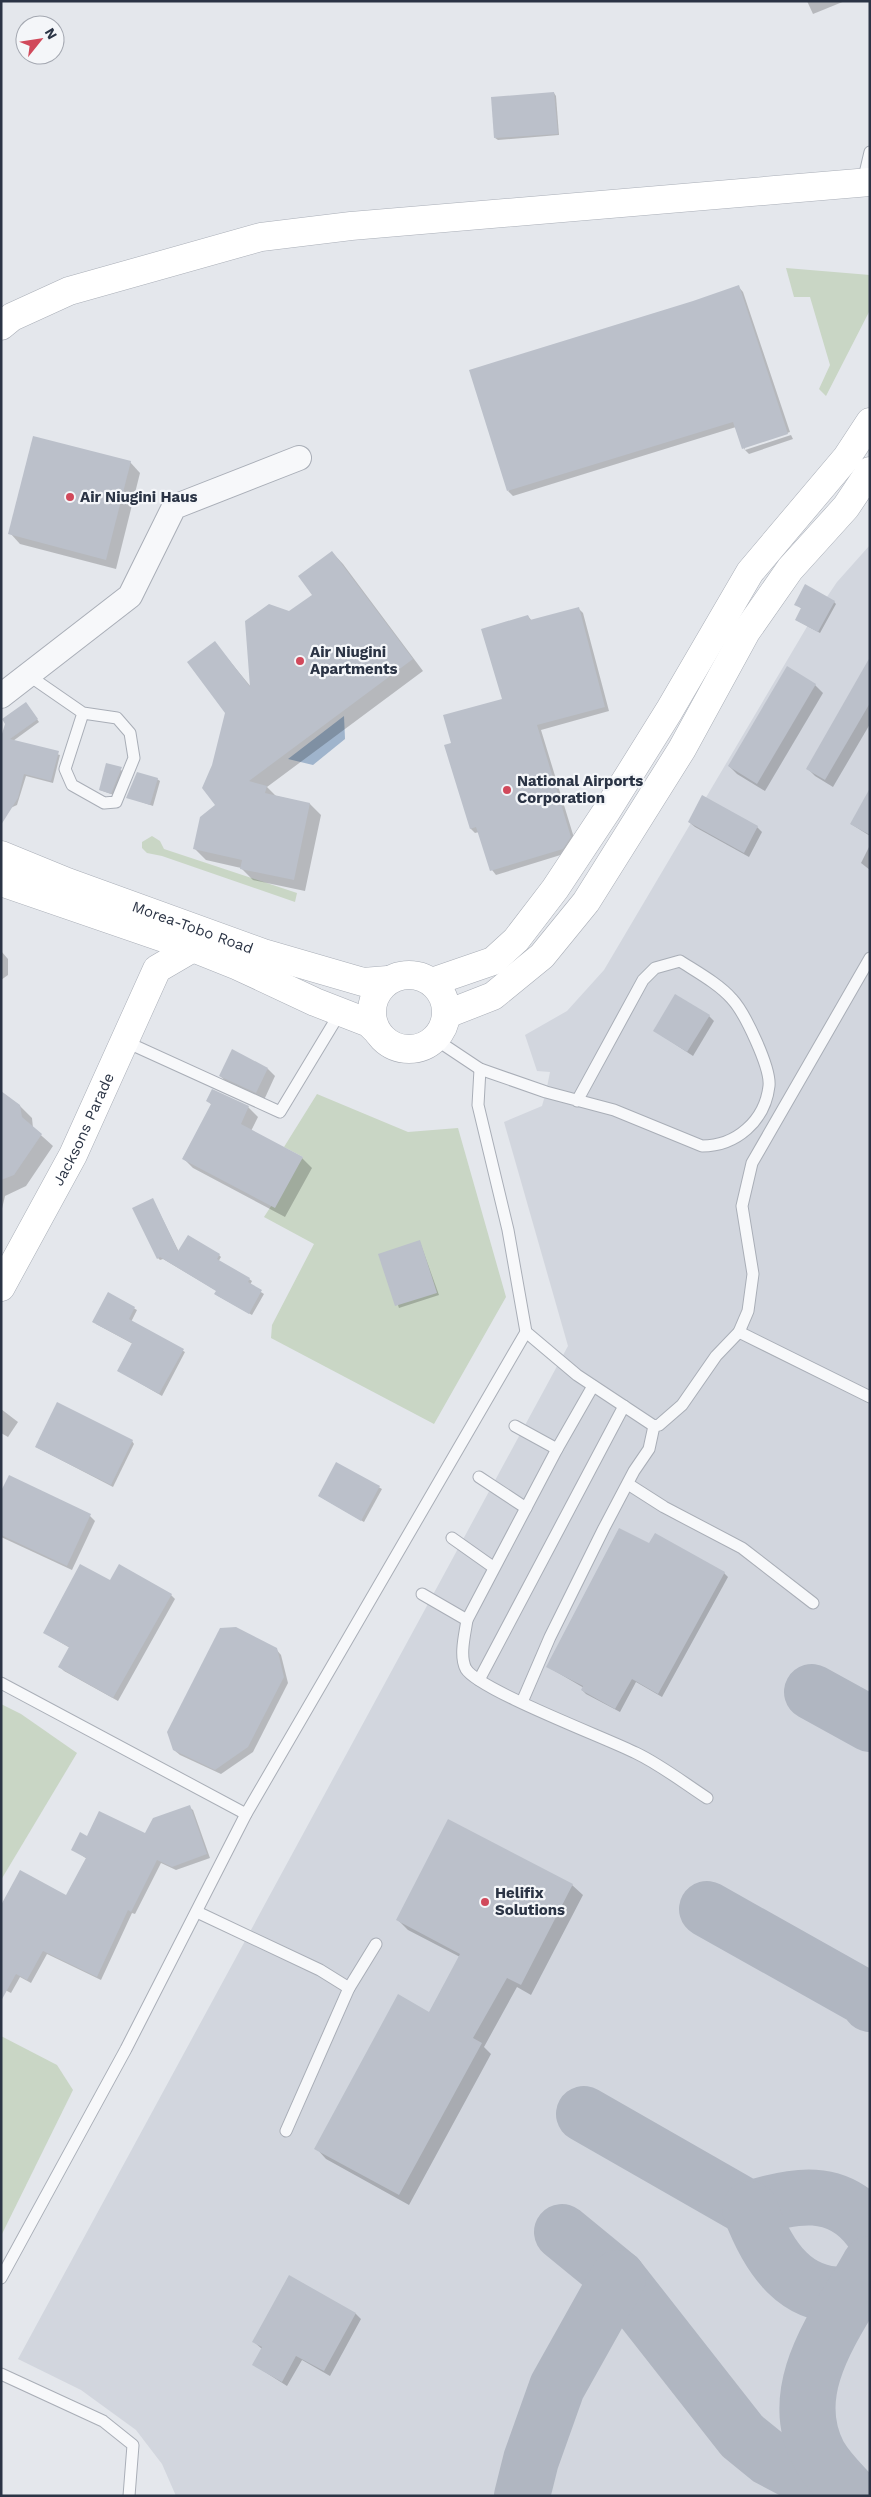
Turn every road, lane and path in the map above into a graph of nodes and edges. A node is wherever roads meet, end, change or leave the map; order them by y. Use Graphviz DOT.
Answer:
graph roads {
  1 [pos="870,152"];
  2 [pos="867,184"];
  3 [pos="1,326"];
  4 [pos="870,422"];
  5 [pos="299,458"];
  6 [pos="870,471"];
  7 [pos="28,675"];
  8 [pos="1,696"];
  9 [pos="84,713"];
  10 [pos="1,855"];
  11 [pos="1,882"];
  12 [pos="139,930"];
  13 [pos="193,948"];
  14 [pos="870,958"];
  15 [pos="157,969"];
  16 [pos="388,980"];
  17 [pos="432,982"];
  18 [pos="341,1011"];
  19 [pos="447,1014"];
  20 [pos="375,1029"];
  21 [pos="435,1039"];
  22 [pos="124,1042"];
  23 [pos="480,1069"];
  24 [pos="578,1101"];
  25 [pos="1,1287"];
  26 [pos="526,1332"];
  27 [pos="739,1332"];
  28 [pos="593,1386"];
  29 [pos="870,1397"];
  30 [pos="624,1406"];
  31 [pos="515,1426"];
  32 [pos="654,1426"];
  33 [pos="557,1449"];
  34 [pos="479,1478"];
  35 [pos="628,1484"];
  36 [pos="526,1508"];
  37 [pos="452,1538"];
  38 [pos="493,1567"];
  39 [pos="422,1594"];
  40 [pos="813,1603"];
  41 [pos="466,1620"];
  42 [pos="478,1680"];
  43 [pos="1,1683"];
  44 [pos="522,1702"];
  45 [pos="707,1798"];
  46 [pos="246,1814"];
  47 [pos="197,1912"];
  48 [pos="376,1944"];
  49 [pos="349,1988"];
  50 [pos="286,2131"];
  51 [pos="1,2278"];
  52 [pos="1,2374"];
  53 [pos="129,2496"];
  1 -- 2 [label="lane"];
  2 -- 3 [label="main road"];
  4 -- 17 [label="main road"];
  5 -- 7 [label="street"];
  6 -- 19 [label="main road"];
  7 -- 8 [label="street"];
  7 -- 9 [label="lane"];
  9 -- 9 [label="lane"];
  10 -- 16 [label="main road, Morea-Tobo Road"];
  11 -- 12 [label="main road, Morea-Tobo Road"];
  12 -- 13 [label="main road, Morea-Tobo Road"];
  12 -- 15 [label="main road"];
  13 -- 15 [label="main road"];
  13 -- 18 [label="main road, Morea-Tobo Road"];
  14 -- 27 [label="lane"];
  15 -- 22 [label="main road, Jacksons Parade"];
  16 -- 17 [label="main road"];
  16 -- 20 [label="main road"];
  17 -- 19 [label="main road"];
  18 -- 20 [label="main road, Morea-Tobo Road"];
  18 -- 22 [label="lane"];
  19 -- 21 [label="main road"];
  20 -- 21 [label="main road"];
  21 -- 23 [label="lane"];
  22 -- 25 [label="main road, Jacksons Parade"];
  23 -- 24 [label="lane"];
  23 -- 26 [label="lane"];
  24 -- 24 [label="lane"];
  26 -- 28 [label="lane"];
  26 -- 46 [label="lane"];
  27 -- 29 [label="lane"];
  27 -- 32 [label="lane"];
  28 -- 30 [label="lane"];
  28 -- 33 [label="lane"];
  30 -- 32 [label="lane"];
  30 -- 42 [label="lane"];
  31 -- 33 [label="lane"];
  32 -- 35 [label="lane"];
  33 -- 36 [label="lane"];
  34 -- 36 [label="lane"];
  35 -- 40 [label="lane"];
  35 -- 44 [label="lane"];
  36 -- 38 [label="lane"];
  37 -- 38 [label="lane"];
  38 -- 41 [label="lane"];
  39 -- 41 [label="lane"];
  41 -- 42 [label="lane"];
  42 -- 44 [label="lane"];
  43 -- 46 [label="lane"];
  44 -- 45 [label="lane"];
  46 -- 47 [label="lane"];
  47 -- 49 [label="lane"];
  47 -- 51 [label="lane"];
  48 -- 49 [label="lane"];
  49 -- 50 [label="lane"];
  52 -- 53 [label="lane"];
}
